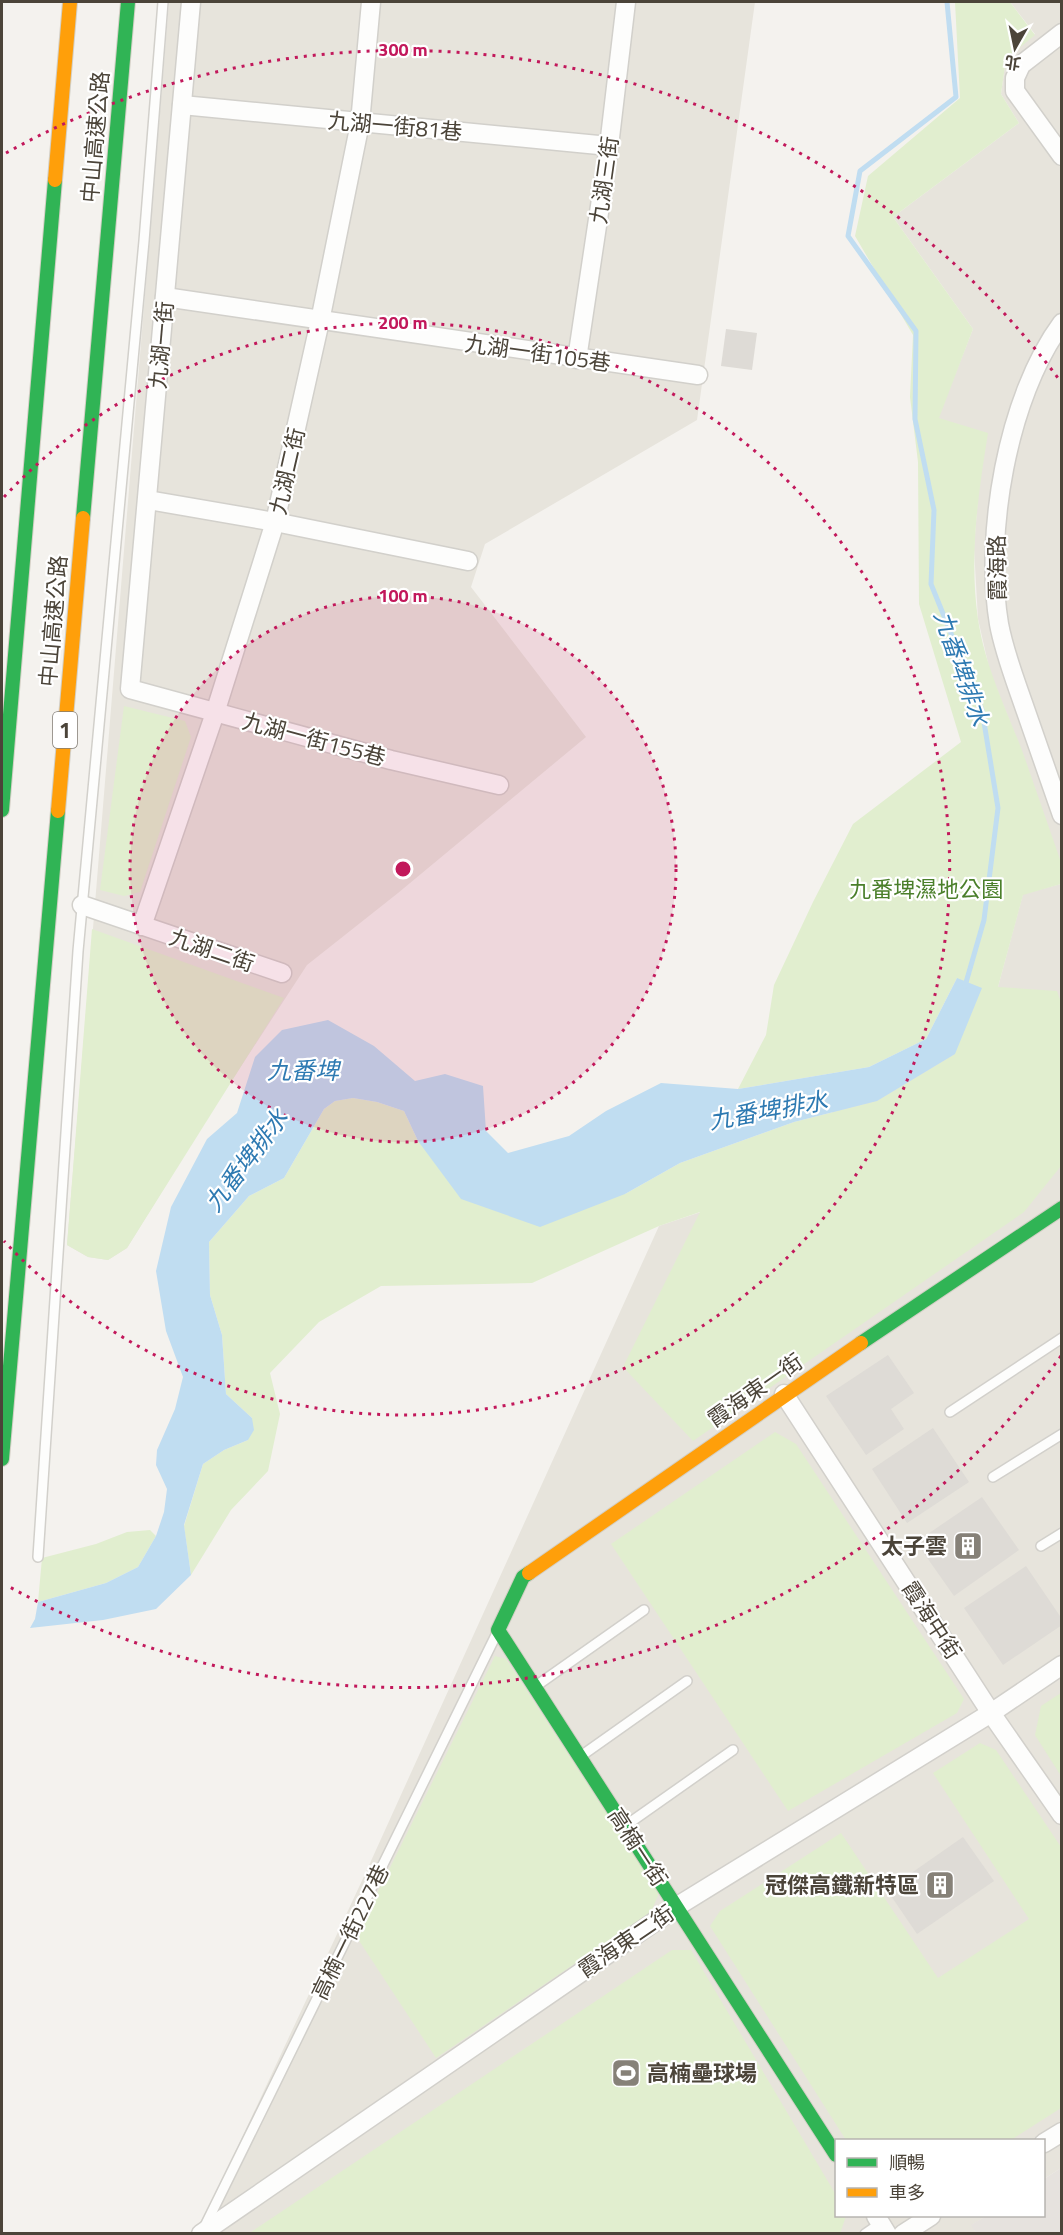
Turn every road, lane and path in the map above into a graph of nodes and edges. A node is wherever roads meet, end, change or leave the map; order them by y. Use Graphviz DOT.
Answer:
graph roads {
  1 [pos="70,2"];
  2 [pos="128,2"];
  3 [pos="163,2"];
  4 [pos="191,2"];
  5 [pos="371,2"];
  6 [pos="626,2"];
  7 [pos="1062,33"];
  8 [pos="182,105"];
  9 [pos="360,123"];
  10 [pos="609,146"];
  11 [pos="1062,156"];
  12 [pos="165,297"];
  13 [pos="320,321"];
  14 [pos="1062,323"];
  15 [pos="577,359"];
  16 [pos="698,375"];
  17 [pos="148,500"];
  18 [pos="275,522"];
  19 [pos="468,561"];
  20 [pos="130,689"];
  21 [pos="215,713"];
  22 [pos="499,785"];
  23 [pos="2,810"];
  24 [pos="1062,815"];
  25 [pos="82,905"];
  26 [pos="142,926"];
  27 [pos="282,974"];
  28 [pos="1062,1208"];
  29 [pos="1062,1338"];
  30 [pos="784,1394"];
  31 [pos="950,1412"];
  32 [pos="1062,1434"];
  33 [pos="2,1459"];
  34 [pos="993,1476"];
  35 [pos="1062,1533"];
  36 [pos="1041,1546"];
  37 [pos="38,1557"];
  38 [pos="644,1610"];
  39 [pos="498,1630"];
  40 [pos="1062,1665"];
  41 [pos="687,1681"];
  42 [pos="535,1687"];
  43 [pos="991,1713"];
  44 [pos="733,1750"];
  45 [pos="580,1757"];
  46 [pos="1062,1815"];
  47 [pos="624,1826"];
  48 [pos="676,1907"];
  49 [pos="1062,2132"];
  50 [pos="1045,2143"];
  51 [pos="835,2152"];
  52 [pos="929,2217"];
  53 [pos="881,2224"];
  54 [pos="201,2234"];
  55 [pos="865,2234"];
  56 [pos="903,2234"];
  1 -- 23 [label="main road, 中山高速公路"];
  2 -- 33 [label="main road, 中山高速公路 / 1"];
  3 -- 25 [label="lane"];
  4 -- 8 [label="street, 九湖一街"];
  5 -- 9 [label="street, 九湖二街"];
  6 -- 10 [label="street, 九湖三街"];
  7 -- 11 [label="street"];
  8 -- 9 [label="street, 九湖一街81巷"];
  8 -- 12 [label="street, 九湖一街"];
  9 -- 10 [label="street, 九湖一街81巷"];
  9 -- 13 [label="street, 九湖二街"];
  10 -- 15 [label="street, 九湖三街"];
  12 -- 13 [label="street, 九湖一街105巷"];
  12 -- 17 [label="street, 九湖一街"];
  13 -- 15 [label="street, 九湖一街105巷"];
  13 -- 18 [label="street, 九湖二街"];
  14 -- 24 [label="street, 霞海路"];
  15 -- 16 [label="street, 九湖一街105巷"];
  17 -- 18 [label="street"];
  17 -- 20 [label="street, 九湖一街"];
  18 -- 19 [label="street"];
  18 -- 21 [label="street, 九湖二街"];
  20 -- 21 [label="street, 九湖一街155巷"];
  21 -- 22 [label="street, 九湖一街155巷"];
  21 -- 26 [label="street, 九湖二街"];
  25 -- 26 [label="street, 九湖二街"];
  25 -- 37 [label="lane"];
  26 -- 27 [label="street, 九湖二街"];
  28 -- 30 [label="main road, 霞海東一街"];
  29 -- 31 [label="lane"];
  30 -- 39 [label="main road, 霞海東一街"];
  30 -- 43 [label="street, 霞海中街"];
  32 -- 34 [label="lane"];
  35 -- 36 [label="lane"];
  38 -- 42 [label="lane"];
  39 -- 42 [label="main road, 高楠一街"];
  39 -- 54 [label="lane, 高楠一街227巷"];
  40 -- 43 [label="street, 霞海東二街"];
  41 -- 45 [label="lane"];
  42 -- 45 [label="main road, 高楠一街"];
  43 -- 46 [label="street, 霞海中街"];
  43 -- 48 [label="street, 霞海東二街"];
  44 -- 47 [label="lane"];
  45 -- 47 [label="main road, 高楠一街"];
  47 -- 48 [label="main road, 高楠一街"];
  48 -- 51 [label="main road, 高楠一街"];
  48 -- 54 [label="street, 霞海東二街"];
  49 -- 50 [label="street"];
  52 -- 56 [label="street"];
  53 -- 55 [label="lane"];
}
